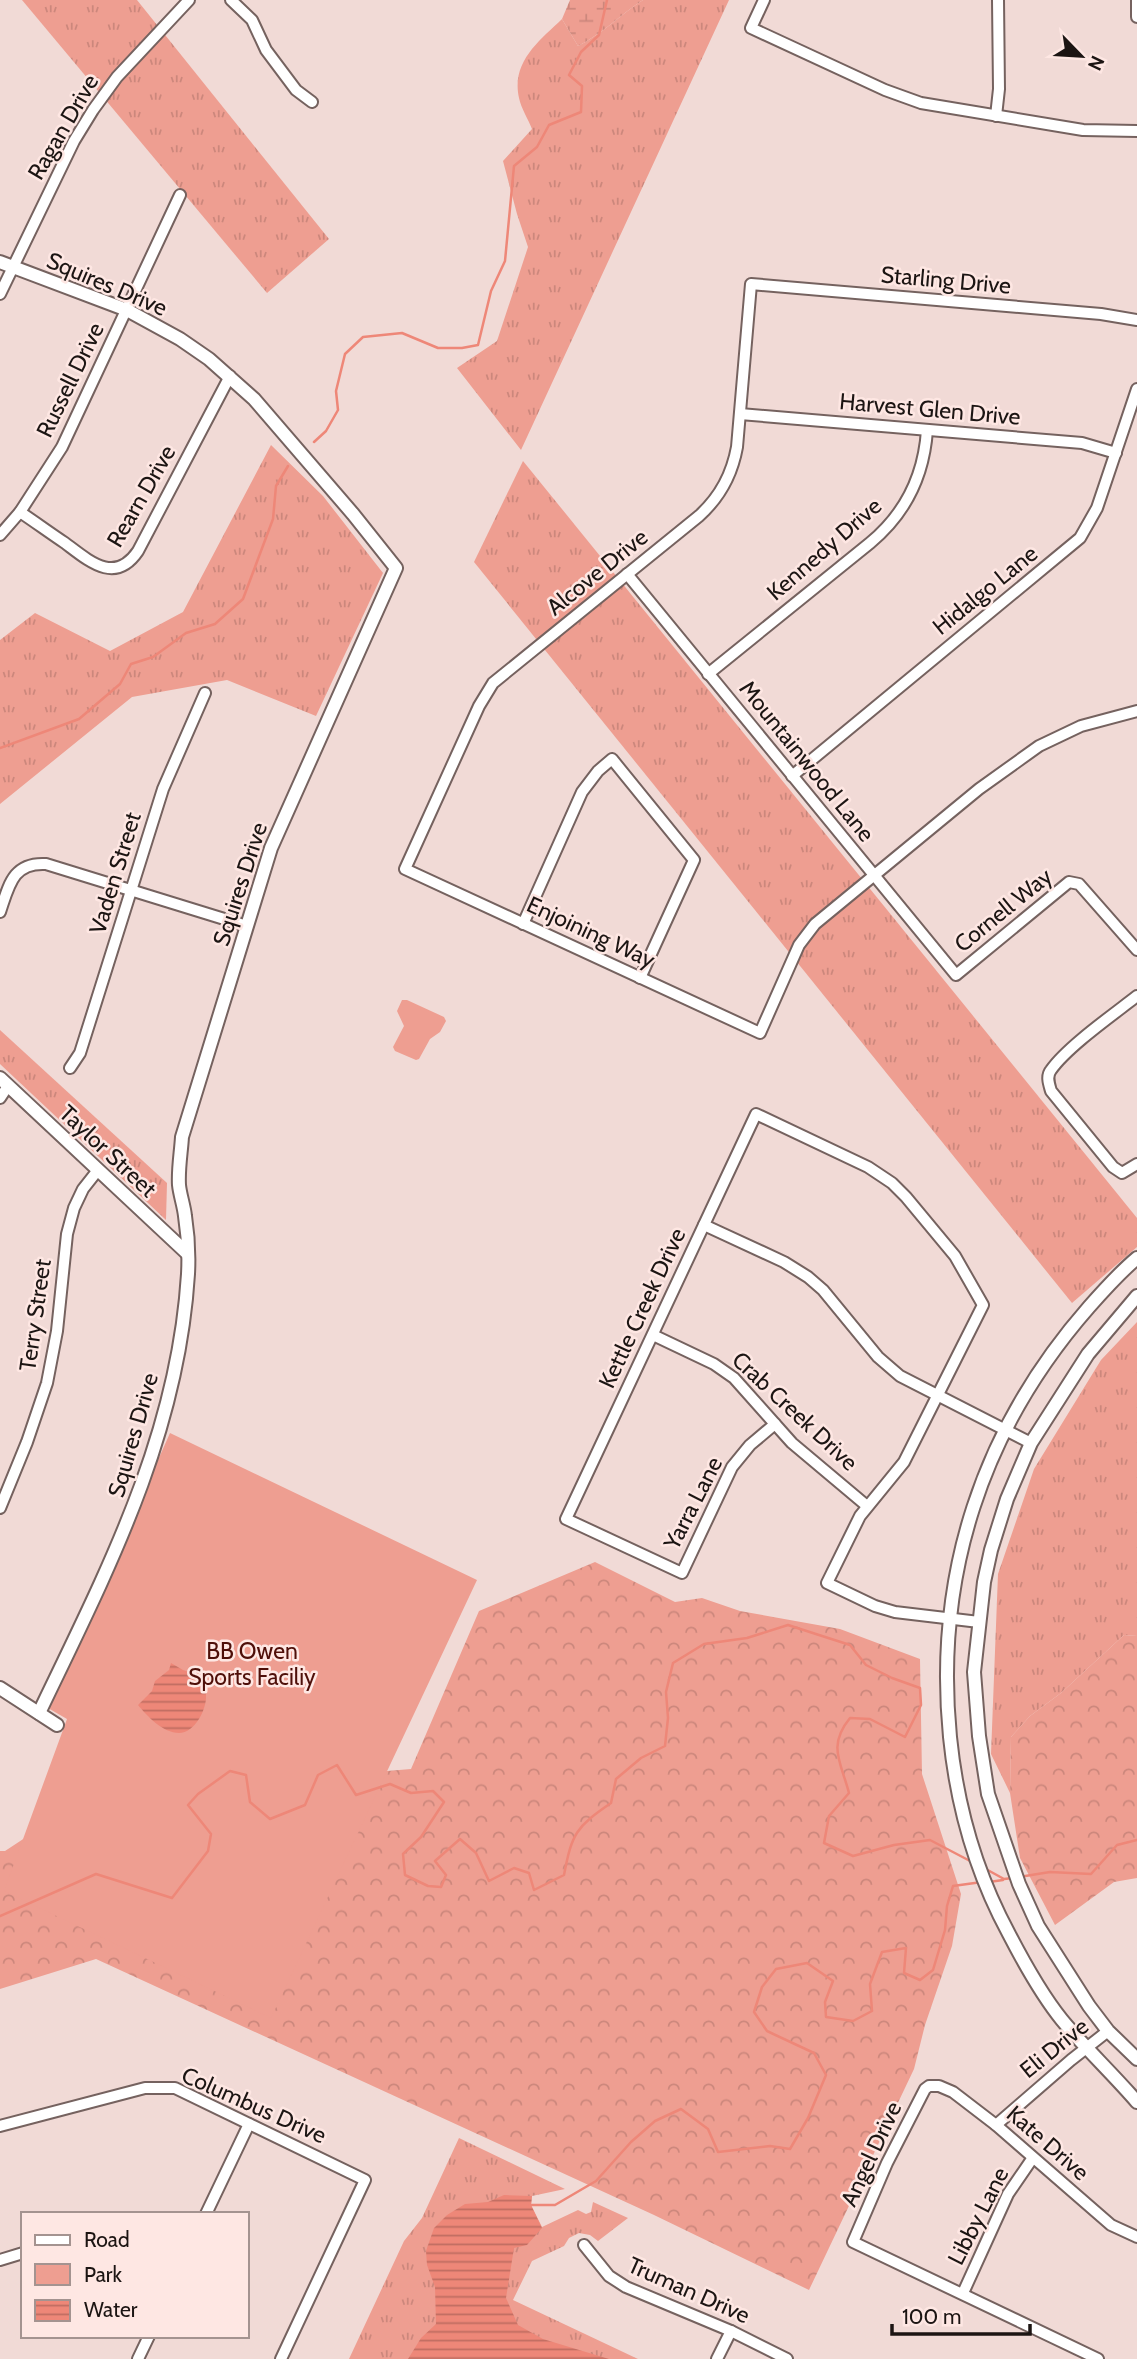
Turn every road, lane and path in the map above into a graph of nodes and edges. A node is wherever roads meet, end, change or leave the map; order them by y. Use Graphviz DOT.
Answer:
graph roads {
  1 [pos="189,0"];
  2 [pos="231,0"];
  3 [pos="764,0"];
  4 [pos="998,0"];
  5 [pos="1137,0"];
  6 [pos="1137,17"];
  7 [pos="312,102"];
  8 [pos="996,116"];
  9 [pos="1137,131"];
  10 [pos="180,195"];
  11 [pos="6,265"];
  12 [pos="751,284"];
  13 [pos="0,294"];
  14 [pos="127,310"];
  15 [pos="1137,320"];
  16 [pos="230,376"];
  17 [pos="1137,389"];
  18 [pos="740,414"];
  19 [pos="927,430"];
  20 [pos="1116,453"];
  21 [pos="20,512"];
  22 [pos="0,535"];
  23 [pos="627,574"];
  24 [pos="708,674"];
  25 [pos="205,693"];
  26 [pos="1137,711"];
  27 [pos="792,776"];
  28 [pos="405,869"];
  29 [pos="874,875"];
  30 [pos="131,889"];
  31 [pos="0,912"];
  32 [pos="523,924"];
  33 [pos="247,926"];
  34 [pos="1137,950"];
  35 [pos="956,975"];
  36 [pos="640,978"];
  37 [pos="1137,996"];
  38 [pos="70,1068"];
  39 [pos="4,1082"];
  40 [pos="0,1098"];
  41 [pos="1137,1164"];
  42 [pos="97,1170"];
  43 [pos="704,1225"];
  44 [pos="188,1254"];
  45 [pos="1137,1258"];
  46 [pos="1137,1296"];
  47 [pos="653,1335"];
  48 [pos="937,1395"];
  49 [pos="775,1424"];
  50 [pos="1006,1429"];
  51 [pos="1031,1443"];
  52 [pos="867,1506"];
  53 [pos="0,1508"];
  54 [pos="682,1573"];
  55 [pos="950,1618"];
  56 [pos="979,1622"];
  57 [pos="0,1688"];
  58 [pos="39,1713"];
  59 [pos="57,1726"];
  60 [pos="1108,2031"];
  61 [pos="1088,2047"];
  62 [pos="1137,2059"];
  63 [pos="929,2087"];
  64 [pos="1137,2102"];
  65 [pos="249,2124"];
  66 [pos="996,2125"];
  67 [pos="0,2126"];
  68 [pos="1032,2159"];
  69 [pos="207,2212"];
  70 [pos="1137,2237"];
  71 [pos="584,2245"];
  72 [pos="21,2254"];
  73 [pos="0,2260"];
  74 [pos="963,2293"];
  75 [pos="731,2331"];
  76 [pos="148,2338"];
  77 [pos="138,2359"];
  78 [pos="281,2359"];
  79 [pos="717,2359"];
  80 [pos="787,2359"];
  81 [pos="1098,2359"];
  1 -- 11 [label="street, Ragan Drive"];
  2 -- 7 [label="street"];
  3 -- 8 [label="street"];
  4 -- 8 [label="street"];
  5 -- 6 [label="street"];
  8 -- 9 [label="street"];
  10 -- 14 [label="street, Russell Drive"];
  11 -- 13 [label="street, Ragan Drive"];
  11 -- 14 [label="street, Squires Drive"];
  12 -- 15 [label="street, Starling Drive"];
  12 -- 18 [label="street, Alcove Drive"];
  14 -- 16 [label="street, Squires Drive"];
  14 -- 21 [label="street, Russell Drive"];
  16 -- 21 [label="street, Rearn Drive"];
  16 -- 33 [label="street, Squires Drive"];
  17 -- 20 [label="street, Hidalgo Lane"];
  18 -- 19 [label="street, Harvest Glen Drive"];
  18 -- 23 [label="street, Alcove Drive"];
  19 -- 20 [label="street, Harvest Glen Drive"];
  19 -- 24 [label="street, Kennedy Drive"];
  20 -- 27 [label="street, Hidalgo Lane"];
  21 -- 22 [label="street, Russell Drive"];
  23 -- 24 [label="street, Mountainwood Lane"];
  23 -- 28 [label="street, Alcove Drive"];
  24 -- 27 [label="street, Mountainwood Lane"];
  25 -- 30 [label="street, Vaden Street"];
  26 -- 29 [label="street"];
  27 -- 29 [label="street, Mountainwood Lane"];
  28 -- 32 [label="street, Enjoining Way"];
  29 -- 35 [label="street, Mountainwood Lane"];
  29 -- 36 [label="street, Enjoining Way"];
  30 -- 31 [label="street"];
  30 -- 33 [label="street"];
  30 -- 38 [label="street, Vaden Street"];
  32 -- 36 [label="street, Enjoining Way"];
  32 -- 36 [label="street"];
  33 -- 44 [label="street, Squires Drive"];
  34 -- 35 [label="street, Cornell Way"];
  37 -- 41 [label="street"];
  39 -- 40 [label="street"];
  39 -- 42 [label="street, Taylor Street"];
  42 -- 44 [label="street, Taylor Street"];
  42 -- 53 [label="street, Terry Street"];
  43 -- 47 [label="street, Kettle Creek Drive"];
  43 -- 48 [label="street"];
  43 -- 48 [label="street, Kettle Creek Drive"];
  44 -- 58 [label="street, Squires Drive"];
  45 -- 50 [label="street"];
  46 -- 51 [label="street"];
  47 -- 49 [label="street, Crab Creek Drive"];
  47 -- 54 [label="street, Kettle Creek Drive"];
  48 -- 50 [label="street"];
  48 -- 52 [label="street"];
  49 -- 52 [label="street, Crab Creek Drive"];
  49 -- 54 [label="street, Yarra Lane"];
  50 -- 51 [label="street"];
  50 -- 55 [label="street"];
  51 -- 56 [label="street"];
  52 -- 55 [label="street"];
  55 -- 56 [label="street"];
  55 -- 61 [label="street"];
  56 -- 60 [label="street"];
  57 -- 58 [label="street"];
  58 -- 59 [label="street"];
  60 -- 61 [label="street, Eli Drive"];
  60 -- 62 [label="street"];
  61 -- 64 [label="street"];
  61 -- 66 [label="street, Eli Drive"];
  63 -- 66 [label="street, Kate Drive"];
  63 -- 74 [label="street, Angel Drive"];
  65 -- 67 [label="street, Columbus Drive"];
  65 -- 69 [label="street"];
  65 -- 78 [label="street, Columbus Drive"];
  66 -- 68 [label="street, Kate Drive"];
  68 -- 70 [label="street, Kate Drive"];
  68 -- 74 [label="street, Libby Lane"];
  71 -- 75 [label="street, Truman Drive"];
  72 -- 73 [label="street"];
  74 -- 81 [label="street"];
  75 -- 79 [label="street"];
  75 -- 80 [label="street, Truman Drive"];
  76 -- 77 [label="street"];
}
